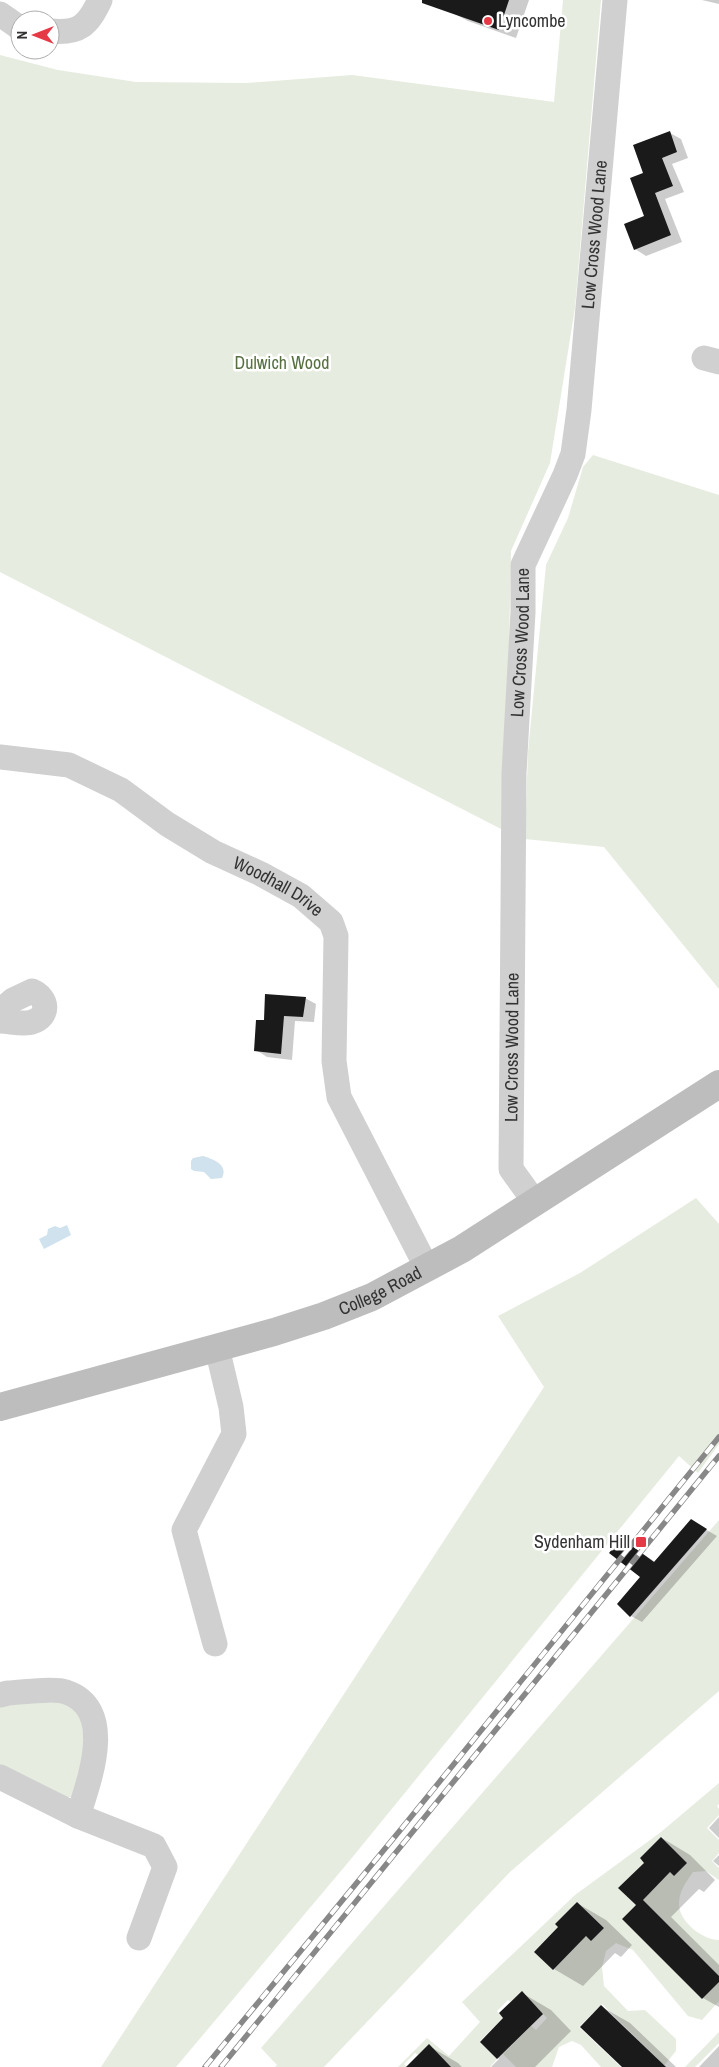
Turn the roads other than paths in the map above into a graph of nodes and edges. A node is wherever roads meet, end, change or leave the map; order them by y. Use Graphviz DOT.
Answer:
graph roads {
  1 [pos="100,0"];
  2 [pos="615,0"];
  3 [pos="60,31"];
  4 [pos="0,757"];
  5 [pos="0,1012"];
  6 [pos="0,1021"];
  7 [pos="719,1084"];
  8 [pos="534,1202"];
  9 [pos="427,1268"];
  10 [pos="217,1348"];
  11 [pos="0,1407"];
  12 [pos="216,1644"];
  13 [pos="0,1695"];
  14 [pos="0,1777"];
  15 [pos="78,1816"];
  16 [pos="139,1938"];
  1 -- 3 [label="street"];
  2 -- 8 [label="street, Low Cross Wood Lane"];
  4 -- 9 [label="street, Woodhall Drive"];
  5 -- 6 [label="street"];
  7 -- 8 [label="street, College Road"];
  8 -- 9 [label="street, College Road"];
  9 -- 10 [label="street, College Road"];
  10 -- 11 [label="street, College Road"];
  10 -- 12 [label="street"];
  13 -- 15 [label="street"];
  14 -- 15 [label="street"];
  15 -- 16 [label="street"];
}
